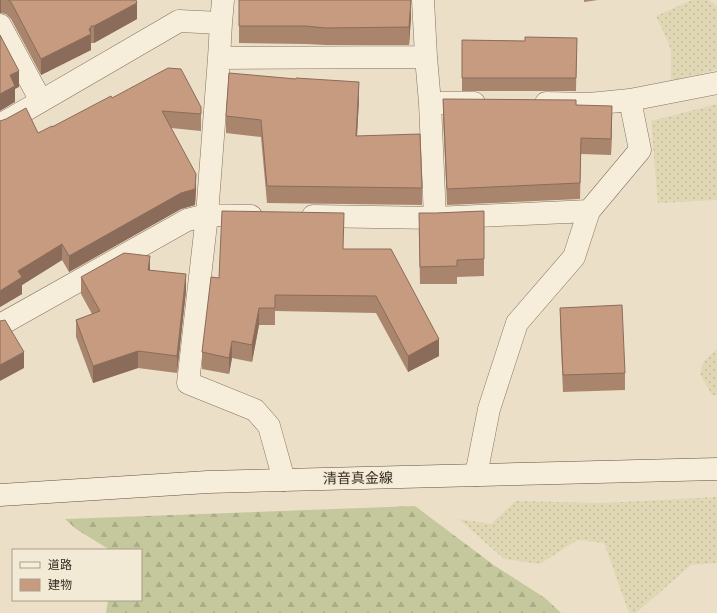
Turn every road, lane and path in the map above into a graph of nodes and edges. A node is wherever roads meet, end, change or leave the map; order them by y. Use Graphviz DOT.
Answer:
graph roads {
  1 [pos="223,0"];
  2 [pos="423,0"];
  3 [pos="221,23"];
  4 [pos="0,25"];
  5 [pos="426,57"];
  6 [pos="219,58"];
  7 [pos="717,83"];
  8 [pos="630,100"];
  9 [pos="41,101"];
  10 [pos="430,103"];
  11 [pos="494,103"];
  12 [pos="526,103"];
  13 [pos="0,125"];
  14 [pos="589,211"];
  15 [pos="207,215"];
  16 [pos="270,216"];
  17 [pos="294,216"];
  18 [pos="435,218"];
  19 [pos="0,325"];
  20 [pos="717,469"];
  21 [pos="476,475"];
  22 [pos="284,480"];
  23 [pos="0,495"];
  1 -- 3 [label="street"];
  2 -- 5 [label="street"];
  3 -- 6 [label="street"];
  3 -- 9 [label="street"];
  4 -- 9 [label="street"];
  5 -- 6 [label="street"];
  5 -- 10 [label="street"];
  6 -- 15 [label="street"];
  7 -- 8 [label="street"];
  8 -- 12 [label="street"];
  8 -- 14 [label="street"];
  9 -- 13 [label="street"];
  10 -- 11 [label="street"];
  10 -- 18 [label="street"];
  14 -- 18 [label="street"];
  14 -- 21 [label="street"];
  15 -- 16 [label="street"];
  15 -- 19 [label="street"];
  15 -- 22 [label="street"];
  17 -- 18 [label="street"];
  20 -- 21 [label="street, 清音真金線"];
  21 -- 22 [label="street, 清音真金線"];
  22 -- 23 [label="street, 清音真金線"];
}
